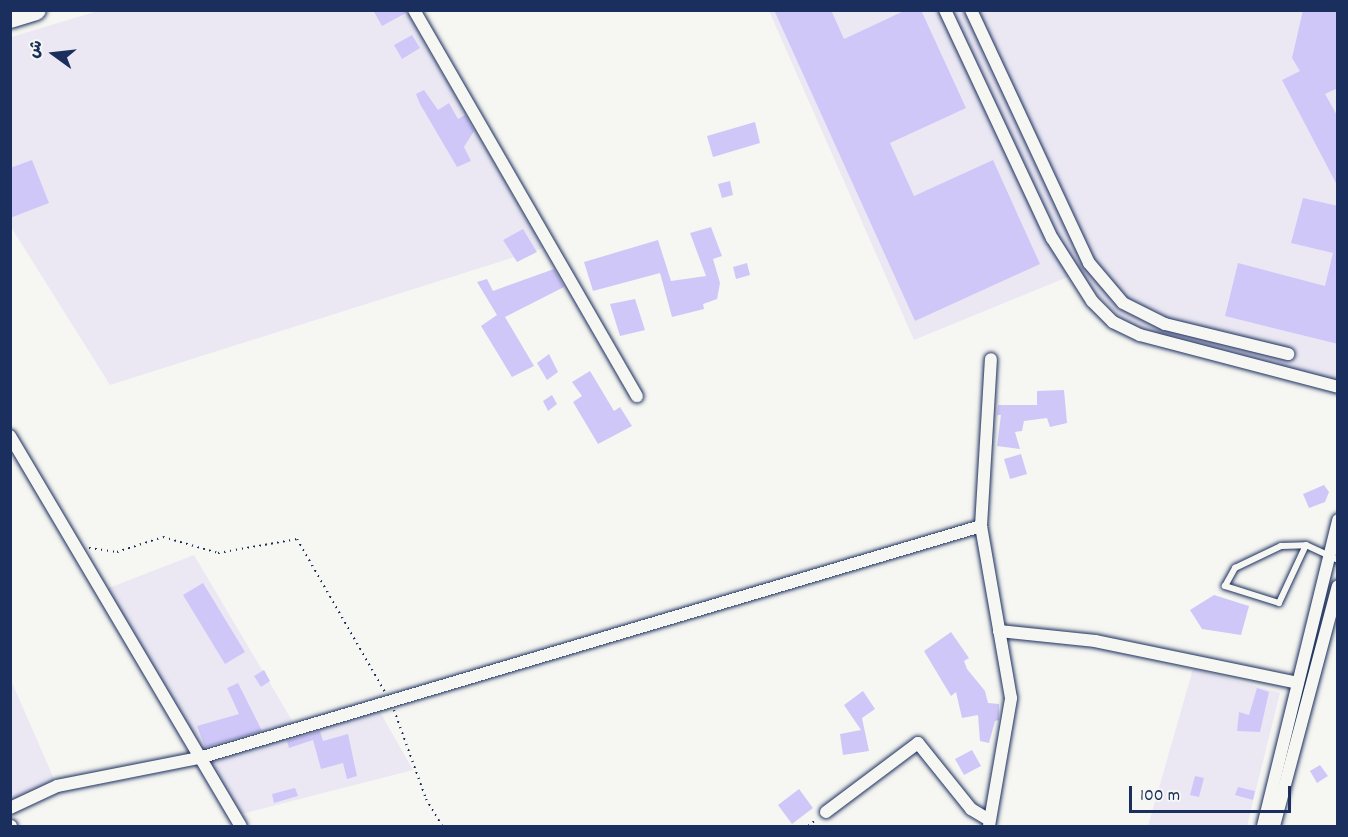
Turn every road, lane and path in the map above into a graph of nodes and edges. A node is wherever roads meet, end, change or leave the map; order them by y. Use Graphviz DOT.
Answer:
graph roads {
  1 [pos="36,10"];
  2 [pos="414,10"];
  3 [pos="945,10"];
  4 [pos="971,10"];
  5 [pos="10,18"];
  6 [pos="1198,332"];
  7 [pos="1195,350"];
  8 [pos="1288,354"];
  9 [pos="991,359"];
  10 [pos="1338,387"];
  11 [pos="637,396"];
  12 [pos="10,436"];
  13 [pos="1338,520"];
  14 [pos="981,526"];
  15 [pos="1306,545"];
  16 [pos="75,546"];
  17 [pos="1333,559"];
  18 [pos="1338,586"];
  19 [pos="999,631"];
  20 [pos="1298,683"];
  21 [pos="391,701"];
  22 [pos="1292,706"];
  23 [pos="1305,710"];
  24 [pos="199,758"];
  25 [pos="10,808"];
  26 [pos="826,812"];
  27 [pos="989,823"];
  28 [pos="241,826"];
  29 [pos="442,826"];
  30 [pos="1263,826"];
  31 [pos="1274,826"];
  1 -- 5 [label="highway"];
  2 -- 11 [label="street"];
  3 -- 7 [label="street"];
  4 -- 6 [label="street"];
  6 -- 7 [label="street"];
  6 -- 8 [label="street"];
  7 -- 10 [label="street"];
  9 -- 14 [label="street"];
  12 -- 16 [label="street"];
  13 -- 17 [label="street"];
  14 -- 19 [label="street"];
  14 -- 21 [label="street"];
  15 -- 15 [label="lane"];
  15 -- 17 [label="lane"];
  16 -- 21 [label="path"];
  16 -- 24 [label="street"];
  17 -- 20 [label="street"];
  18 -- 23 [label="street"];
  19 -- 20 [label="street"];
  19 -- 27 [label="street"];
  20 -- 22 [label="street"];
  21 -- 24 [label="street"];
  21 -- 29 [label="path"];
  22 -- 23 [label="street"];
  22 -- 30 [label="street"];
  23 -- 31 [label="street"];
  24 -- 25 [label="street"];
  24 -- 28 [label="street"];
  26 -- 27 [label="street"];
}
